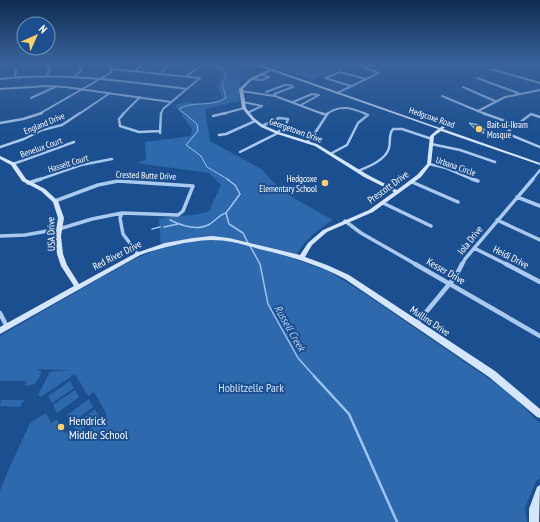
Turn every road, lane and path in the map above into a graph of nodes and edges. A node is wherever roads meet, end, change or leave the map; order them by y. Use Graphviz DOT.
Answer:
graph roads {
  1 [pos="37,87"];
  2 [pos="53,87"];
  3 [pos="69,87"];
  4 [pos="87,87"];
  5 [pos="169,87"];
  6 [pos="190,87"];
  7 [pos="243,87"];
  8 [pos="279,87"];
  9 [pos="292,87"];
  10 [pos="326,87"];
  11 [pos="348,87"];
  12 [pos="463,87"];
  13 [pos="501,87"];
  14 [pos="84,89"];
  15 [pos="0,90"];
  16 [pos="187,90"];
  17 [pos="540,90"];
  18 [pos="241,91"];
  19 [pos="266,92"];
  20 [pos="339,92"];
  21 [pos="110,93"];
  22 [pos="274,94"];
  23 [pos="518,94"];
  24 [pos="442,96"];
  25 [pos="140,97"];
  26 [pos="32,98"];
  27 [pos="495,101"];
  28 [pos="171,102"];
  29 [pos="243,102"];
  30 [pos="293,102"];
  31 [pos="301,105"];
  32 [pos="244,108"];
  33 [pos="478,112"];
  34 [pos="247,113"];
  35 [pos="327,114"];
  36 [pos="213,116"];
  37 [pos="540,116"];
  38 [pos="255,121"];
  39 [pos="0,123"];
  40 [pos="516,125"];
  41 [pos="262,126"];
  42 [pos="442,128"];
  43 [pos="277,133"];
  44 [pos="219,135"];
  45 [pos="74,142"];
  46 [pos="307,142"];
  47 [pos="431,142"];
  48 [pos="0,147"];
  49 [pos="540,147"];
  50 [pos="240,152"];
  51 [pos="332,153"];
  52 [pos="0,157"];
  53 [pos="112,159"];
  54 [pos="540,159"];
  55 [pos="495,162"];
  56 [pos="13,164"];
  57 [pos="429,164"];
  58 [pos="540,164"];
  59 [pos="540,170"];
  60 [pos="358,171"];
  61 [pos="478,181"];
  62 [pos="412,182"];
  63 [pos="28,183"];
  64 [pos="398,192"];
  65 [pos="517,197"];
  66 [pos="55,200"];
  67 [pos="458,202"];
  68 [pos="383,203"];
  69 [pos="540,206"];
  70 [pos="122,213"];
  71 [pos="497,220"];
  72 [pos="345,221"];
  73 [pos="431,226"];
  74 [pos="59,229"];
  75 [pos="0,236"];
  76 [pos="540,240"];
  77 [pos="474,248"];
  78 [pos="138,254"];
  79 [pos="302,257"];
  80 [pos="540,282"];
  81 [pos="450,283"];
  82 [pos="78,287"];
  83 [pos="0,313"];
  84 [pos="416,324"];
  85 [pos="7,327"];
  86 [pos="0,331"];
  87 [pos="540,336"];
  88 [pos="540,414"];
  89 [pos="540,490"];
  90 [pos="534,522"];
  1 -- 15 [label="street"];
  2 -- 26 [label="street"];
  3 -- 14 [label="street"];
  4 -- 14 [label="street"];
  5 -- 16 [label="street"];
  6 -- 16 [label="street"];
  7 -- 18 [label="street"];
  8 -- 19 [label="street"];
  9 -- 22 [label="street"];
  10 -- 20 [label="street, Hedgcoxe Road"];
  11 -- 20 [label="street"];
  12 -- 27 [label="street"];
  13 -- 23 [label="street"];
  14 -- 21 [label="street"];
  14 -- 39 [label="street"];
  16 -- 28 [label="street"];
  17 -- 23 [label="street"];
  18 -- 19 [label="street"];
  18 -- 29 [label="street, Georgetown Drive"];
  19 -- 22 [label="street"];
  20 -- 42 [label="street, Hedgcoxe Road"];
  21 -- 25 [label="street"];
  21 -- 48 [label="street, England Drive"];
  22 -- 30 [label="street"];
  23 -- 27 [label="street"];
  24 -- 33 [label="street"];
  25 -- 28 [label="street"];
  25 -- 28 [label="street"];
  27 -- 33 [label="street"];
  29 -- 32 [label="street, Georgetown Drive"];
  29 -- 34 [label="street"];
  30 -- 31 [label="street"];
  30 -- 31 [label="street"];
  31 -- 35 [label="street"];
  32 -- 34 [label="street, Georgetown Drive"];
  32 -- 36 [label="street"];
  33 -- 40 [label="street"];
  34 -- 38 [label="street, Georgetown Drive"];
  35 -- 46 [label="street"];
  35 -- 51 [label="street"];
  37 -- 40 [label="street"];
  38 -- 41 [label="street, Georgetown Drive"];
  38 -- 44 [label="street"];
  40 -- 49 [label="street"];
  41 -- 43 [label="street, Georgetown Drive"];
  41 -- 43 [label="street"];
  42 -- 47 [label="street"];
  42 -- 54 [label="street, Hedgcoxe Road"];
  42 -- 58 [label="street, Hedgcoxe Road"];
  43 -- 46 [label="street, Georgetown Drive"];
  43 -- 50 [label="street"];
  45 -- 56 [label="street, Benelux Court"];
  46 -- 51 [label="street, Georgetown Drive"];
  47 -- 55 [label="street"];
  47 -- 57 [label="street"];
  47 -- 60 [label="street"];
  51 -- 60 [label="street, Georgetown Drive"];
  52 -- 56 [label="street"];
  53 -- 63 [label="street, Hasselt Court"];
  56 -- 63 [label="street"];
  57 -- 61 [label="street, Urbana Circle"];
  57 -- 62 [label="street, Prescott Drive"];
  59 -- 65 [label="street, Iola Drive"];
  60 -- 64 [label="street, Georgetown Drive"];
  62 -- 64 [label="street, Prescott Drive"];
  62 -- 67 [label="street"];
  63 -- 66 [label="street"];
  64 -- 68 [label="street, Prescott Drive"];
  65 -- 69 [label="street"];
  65 -- 71 [label="street, Iola Drive"];
  66 -- 70 [label="street, Crested Butte Drive"];
  66 -- 74 [label="street, USA Drive"];
  68 -- 72 [label="street, Prescott Drive"];
  68 -- 73 [label="street"];
  70 -- 74 [label="street"];
  70 -- 78 [label="street"];
  71 -- 76 [label="street"];
  71 -- 77 [label="street, Iola Drive"];
  72 -- 79 [label="street, Prescott Drive"];
  72 -- 81 [label="street, Kesser Drive"];
  74 -- 75 [label="street"];
  74 -- 82 [label="street, USA Drive"];
  77 -- 80 [label="street, Heidi Drive"];
  77 -- 81 [label="street, Iola Drive"];
  78 -- 79 [label="street, Red River Drive"];
  78 -- 82 [label="street, Red River Drive"];
  79 -- 84 [label="street, Mullins Drive"];
  81 -- 84 [label="street, Iola Drive"];
  81 -- 87 [label="street, Kesser Drive"];
  82 -- 85 [label="street, Red River Drive"];
  83 -- 85 [label="street"];
  84 -- 88 [label="street, Mullins Drive"];
  85 -- 86 [label="street, Red River Drive"];
  89 -- 90 [label="street"];
}
